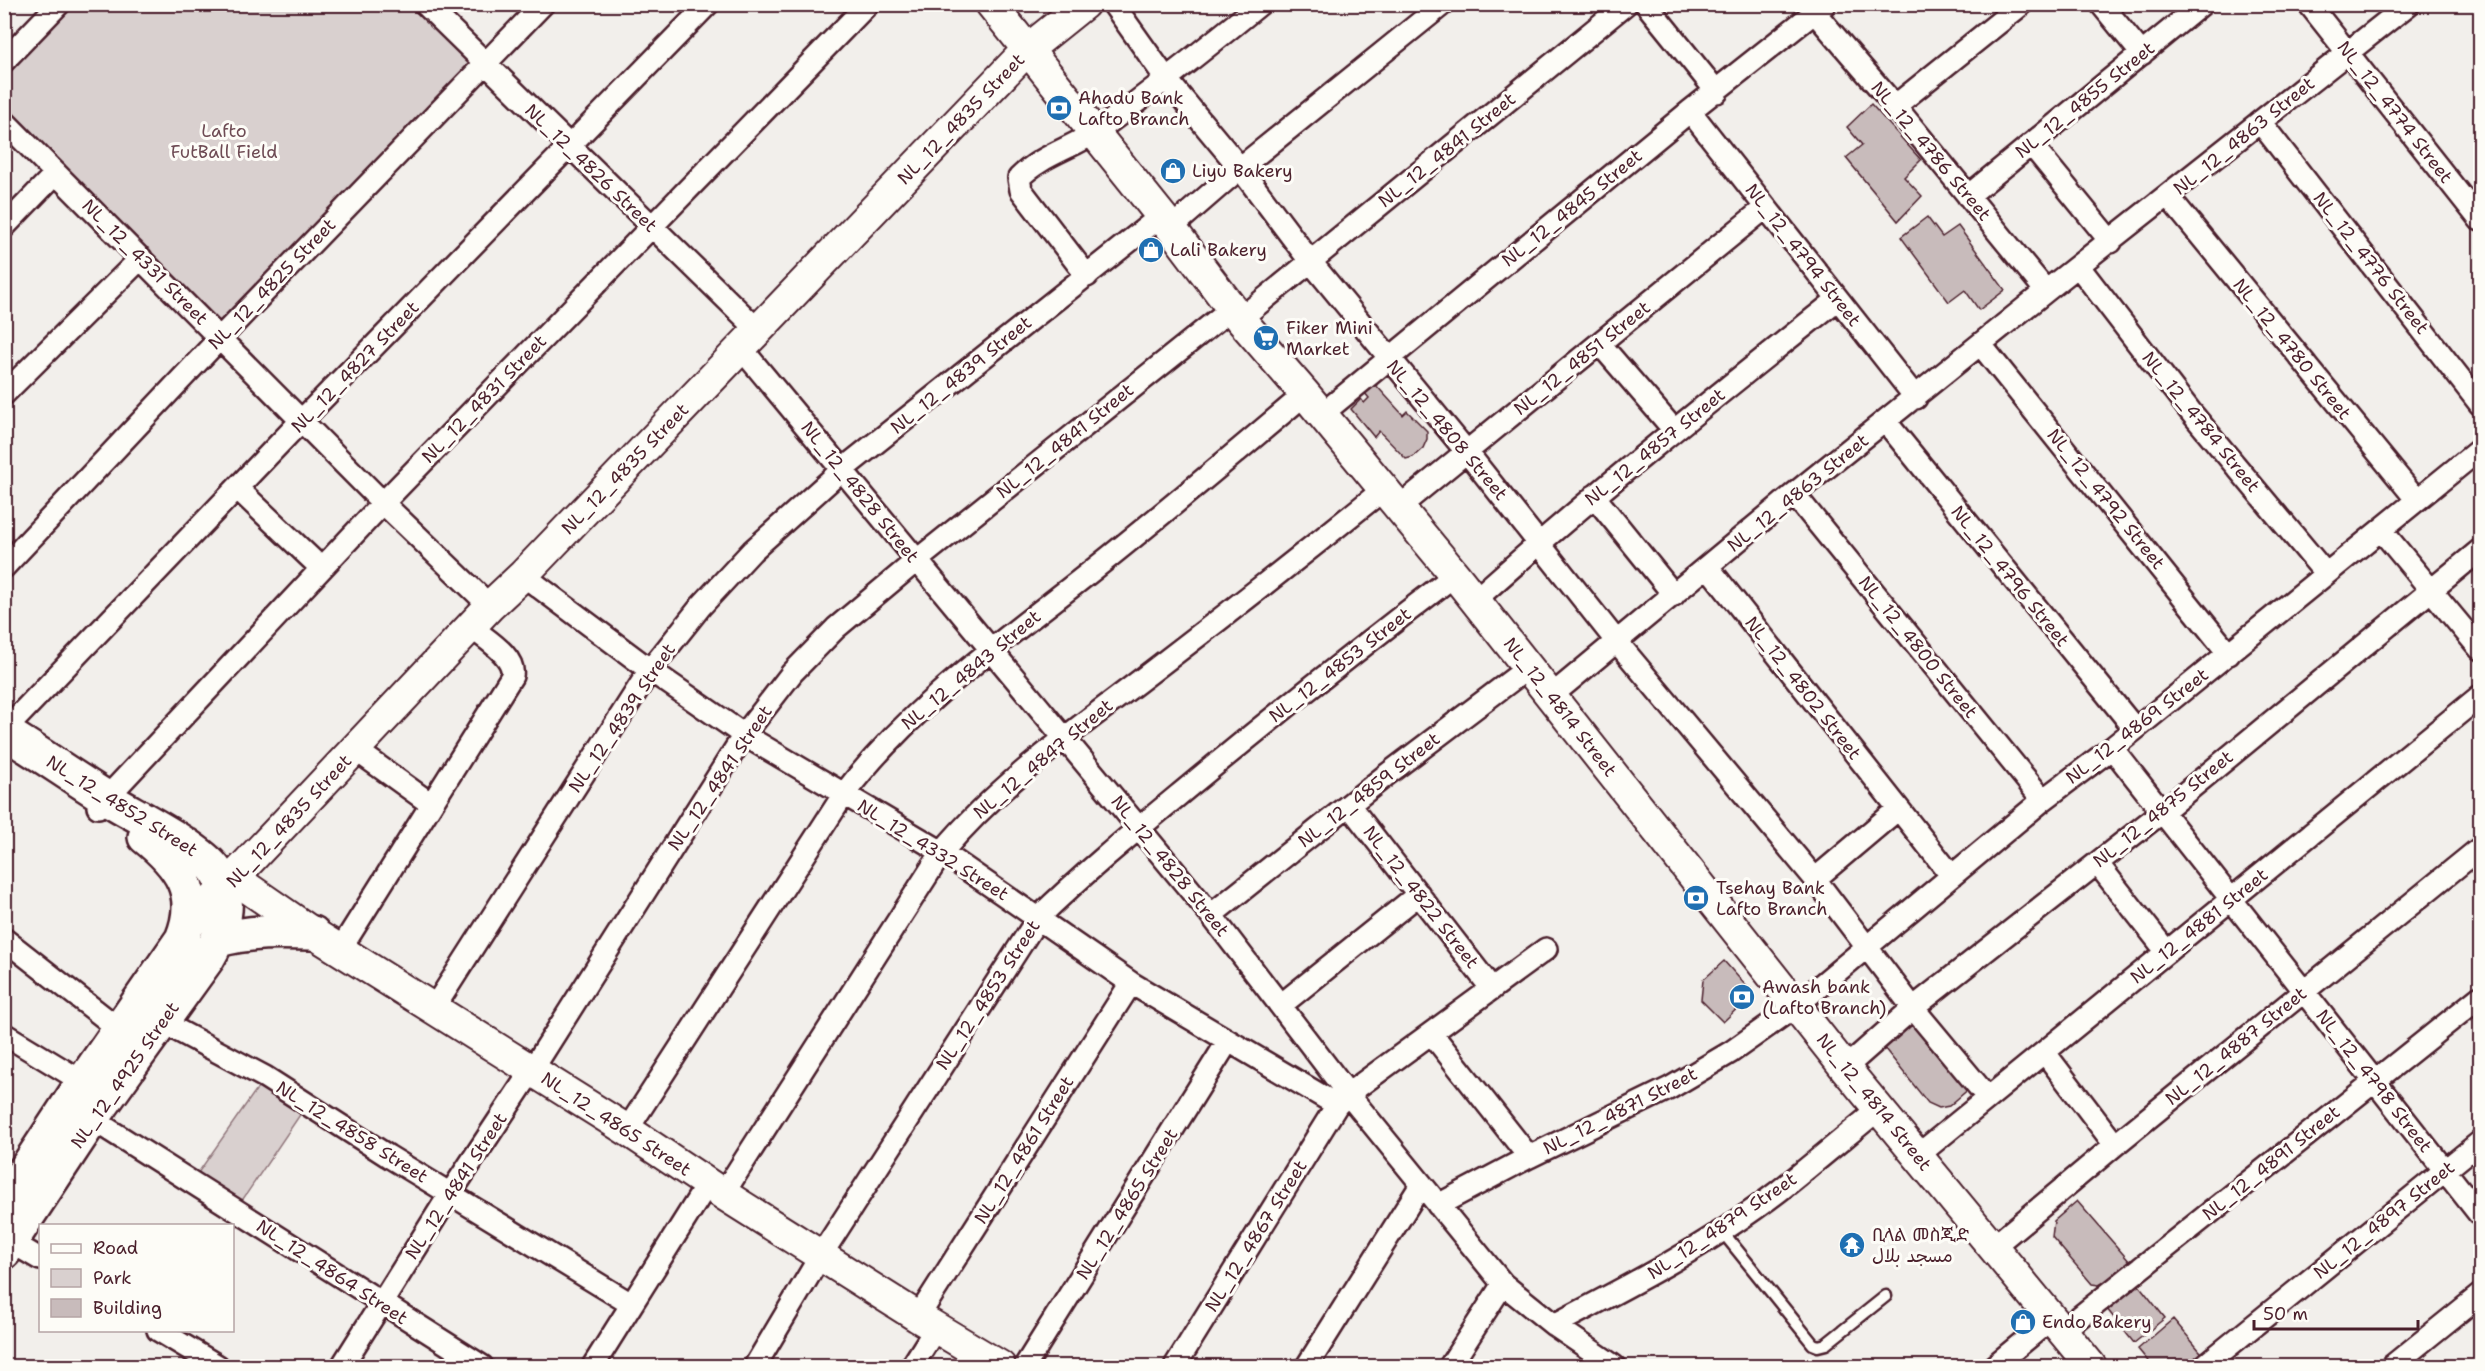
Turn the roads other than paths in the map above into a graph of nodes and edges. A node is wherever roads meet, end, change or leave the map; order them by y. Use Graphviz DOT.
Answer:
graph roads {
  1 [pos="425,4"];
  2 [pos="543,4"];
  3 [pos="708,4"];
  4 [pos="868,4"];
  5 [pos="992,4"];
  6 [pos="1084,4"];
  7 [pos="1113,4"];
  8 [pos="1260,4"];
  9 [pos="1443,4"];
  10 [pos="1626,4"];
  11 [pos="1646,4"];
  12 [pos="2022,4"];
  13 [pos="2101,4"];
  14 [pos="2202,4"];
  15 [pos="2309,4"];
  16 [pos="2409,4"];
  17 [pos="45,9"];
  18 [pos="1820,9"];
  19 [pos="1028,49"];
  20 [pos="2348,52"];
  21 [pos="2142,54"];
  22 [pos="4,62"];
  23 [pos="485,64"];
  24 [pos="1167,80"];
  25 [pos="1717,92"];
  26 [pos="1895,106"];
  27 [pos="1690,111"];
  28 [pos="4,121"];
  29 [pos="2260,123"];
  30 [pos="1094,133"];
  31 [pos="2031,144"];
  32 [pos="569,147"];
  33 [pos="1240,168"];
  34 [pos="56,173"];
  35 [pos="1968,196"];
  36 [pos="2168,196"];
  37 [pos="1765,208"];
  38 [pos="2481,220"];
  39 [pos="1166,222"];
  40 [pos="651,226"];
  41 [pos="4,227"];
  42 [pos="2111,242"];
  43 [pos="141,258"];
  44 [pos="1310,261"];
  45 [pos="2079,267"];
  46 [pos="1087,276"];
  47 [pos="2046,291"];
  48 [pos="1838,299"];
  49 [pos="1236,314"];
  50 [pos="220,338"];
  51 [pos="749,339"];
  52 [pos="1600,344"];
  53 [pos="1981,345"];
  54 [pos="1388,359"];
  55 [pos="4,394"];
  56 [pos="1916,398"];
  57 [pos="1314,404"];
  58 [pos="2481,404"];
  59 [pos="301,421"];
  60 [pos="1886,422"];
  61 [pos="1674,430"];
  62 [pos="2481,449"];
  63 [pos="1466,451"];
  64 [pos="843,469"];
  65 [pos="237,488"];
  66 [pos="1794,494"];
  67 [pos="1594,496"];
  68 [pos="1391,498"];
  69 [pos="2417,500"];
  70 [pos="383,503"];
  71 [pos="2382,531"];
  72 [pos="1539,542"];
  73 [pos="2481,550"];
  74 [pos="916,561"];
  75 [pos="4,567"];
  76 [pos="1708,567"];
  77 [pos="321,568"];
  78 [pos="523,574"];
  79 [pos="2326,574"];
  80 [pos="1455,575"];
  81 [pos="2432,590"];
  82 [pos="1674,595"];
  83 [pos="1475,600"];
  84 [pos="480,616"];
  85 [pos="1617,642"];
  86 [pos="2481,649"];
  87 [pos="992,650"];
  88 [pos="2229,654"];
  89 [pos="1528,667"];
  90 [pos="650,670"];
  91 [pos="1551,696"];
  92 [pos="2481,696"];
  93 [pos="2135,729"];
  94 [pos="4,732"];
  95 [pos="744,735"];
  96 [pos="1065,738"];
  97 [pos="4,747"];
  98 [pos="2112,748"];
  99 [pos="356,750"];
  100 [pos="844,794"];
  101 [pos="2043,800"];
  102 [pos="102,802"];
  103 [pos="431,804"];
  104 [pos="1349,805"];
  105 [pos="1898,809"];
  106 [pos="2162,812"];
  107 [pos="1138,828"];
  108 [pos="2481,848"];
  109 [pos="942,852"];
  110 [pos="2097,863"];
  111 [pos="1951,875"];
  112 [pos="1815,879"];
  113 [pos="229,885"];
  114 [pos="1419,894"];
  115 [pos="2231,899"];
  116 [pos="1211,915"];
  117 [pos="1038,918"];
  118 [pos="186,928"];
  119 [pos="313,933"];
  120 [pos="218,940"];
  121 [pos="7,944"];
  122 [pos="1867,948"];
  123 [pos="1546,949"];
  124 [pos="340,950"];
  125 [pos="2167,952"];
  126 [pos="1131,983"];
  127 [pos="1492,989"];
  128 [pos="2303,992"];
  129 [pos="2481,997"];
  130 [pos="1281,1005"];
  131 [pos="1796,1006"];
  132 [pos="434,1008"];
  133 [pos="1913,1008"];
  134 [pos="162,1022"];
  135 [pos="119,1029"];
  136 [pos="4,1034"];
  137 [pos="1432,1034"];
  138 [pos="1228,1041"];
  139 [pos="2045,1053"];
  140 [pos="1845,1068"];
  141 [pos="532,1070"];
  142 [pos="2373,1081"];
  143 [pos="83,1082"];
  144 [pos="1988,1098"];
  145 [pos="1342,1099"];
  146 [pos="1879,1109"];
  147 [pos="92,1119"];
  148 [pos="627,1130"];
  149 [pos="2481,1142"];
  150 [pos="2115,1145"];
  151 [pos="1917,1156"];
  152 [pos="1528,1157"];
  153 [pos="42,1170"];
  154 [pos="2445,1171"];
  155 [pos="1421,1185"];
  156 [pos="715,1188"];
  157 [pos="450,1194"];
  158 [pos="4,1202"];
  159 [pos="1438,1205"];
  160 [pos="2481,1215"];
  161 [pos="1720,1230"];
  162 [pos="8,1247"];
  163 [pos="1993,1247"];
  164 [pos="820,1255"];
  165 [pos="39,1259"];
  166 [pos="1503,1284"];
  167 [pos="2481,1295"];
  168 [pos="1886,1296"];
  169 [pos="380,1303"];
  170 [pos="631,1304"];
  171 [pos="927,1322"];
  172 [pos="2057,1324"];
  173 [pos="1554,1325"];
  174 [pos="161,1332"];
  175 [pos="1591,1360"];
  176 [pos="218,1366"];
  177 [pos="342,1366"];
  178 [pos="482,1366"];
  179 [pos="593,1366"];
  180 [pos="755,1366"];
  181 [pos="912,1366"];
  182 [pos="1000,1366"];
  183 [pos="1026,1366"];
  184 [pos="1175,1366"];
  185 [pos="1306,1366"];
  186 [pos="1450,1366"];
  187 [pos="1614,1366"];
  188 [pos="1994,1366"];
  189 [pos="2091,1366"];
  190 [pos="2204,1366"];
  191 [pos="2392,1366"];
  1 -- 23 [label="street, NL_12_4826 Street"];
  2 -- 23 [label="street, NL_12_4825 Street"];
  3 -- 32 [label="street, NL_12_4827 Street"];
  4 -- 40 [label="street, NL_12_4831 Street"];
  5 -- 19 [label="street, NL_12_4814 Street"];
  6 -- 19 [label="street, NL_12_4835 Street"];
  7 -- 24 [label="street, NL_12_4808 Street"];
  8 -- 24 [label="street"];
  9 -- 33 [label="street, NL_12_4839 Street"];
  10 -- 44 [label="street, NL_12_4841 Street"];
  11 -- 25 [label="street"];
  12 -- 26 [label="street"];
  13 -- 21 [label="street"];
  14 -- 21 [label="street, NL_12_4855 Street"];
  15 -- 20 [label="street, NL_12_4774 Street"];
  16 -- 20 [label="street, NL_12_4863 Street"];
  17 -- 22 [label="street"];
  18 -- 25 [label="street, NL_12_4845 Street"];
  18 -- 26 [label="street, NL_12_4786 Street"];
  19 -- 30 [label="street, NL_12_4814 Street"];
  19 -- 51 [label="street, NL_12_4835 Street"];
  20 -- 29 [label="street, NL_12_4863 Street"];
  20 -- 38 [label="street, NL_12_4774 Street"];
  21 -- 31 [label="street, NL_12_4855 Street"];
  23 -- 32 [label="street, NL_12_4826 Street"];
  23 -- 50 [label="street, NL_12_4825 Street"];
  24 -- 30 [label="street"];
  24 -- 33 [label="street, NL_12_4808 Street"];
  25 -- 27 [label="street, NL_12_4845 Street"];
  26 -- 35 [label="street, NL_12_4786 Street"];
  27 -- 37 [label="street, NL_12_4794 Street"];
  27 -- 54 [label="street, NL_12_4845 Street"];
  28 -- 34 [label="street, NL_12_4331 Street"];
  29 -- 36 [label="street, NL_12_4863 Street"];
  29 -- 58 [label="street, NL_12_4776 Street"];
  30 -- 39 [label="street, NL_12_4814 Street"];
  30 -- 46 [label="street"];
  31 -- 35 [label="street, NL_12_4855 Street"];
  31 -- 42 [label="street"];
  32 -- 40 [label="street, NL_12_4826 Street"];
  32 -- 59 [label="street, NL_12_4827 Street"];
  33 -- 39 [label="street, NL_12_4839 Street"];
  33 -- 44 [label="street, NL_12_4808 Street"];
  34 -- 41 [label="street"];
  34 -- 43 [label="street, NL_12_4331 Street"];
  35 -- 47 [label="street, NL_12_4786 Street"];
  36 -- 42 [label="street, NL_12_4863 Street"];
  36 -- 69 [label="street, NL_12_4780 Street"];
  37 -- 48 [label="street, NL_12_4794 Street"];
  37 -- 52 [label="street, NL_12_4851 Street"];
  39 -- 46 [label="street, NL_12_4839 Street"];
  39 -- 49 [label="street, NL_12_4814 Street"];
  40 -- 51 [label="street, NL_12_4826 Street"];
  40 -- 70 [label="street, NL_12_4831 Street"];
  42 -- 45 [label="street, NL_12_4863 Street"];
  43 -- 50 [label="street, NL_12_4331 Street"];
  43 -- 55 [label="street"];
  44 -- 49 [label="street, NL_12_4841 Street"];
  44 -- 54 [label="street, NL_12_4808 Street"];
  45 -- 47 [label="street, NL_12_4863 Street"];
  45 -- 79 [label="street, NL_12_4784 Street"];
  46 -- 64 [label="street, NL_12_4839 Street"];
  47 -- 53 [label="street, NL_12_4863 Street"];
  48 -- 56 [label="street, NL_12_4794 Street"];
  48 -- 61 [label="street, NL_12_4857 Street"];
  49 -- 57 [label="street, NL_12_4814 Street"];
  49 -- 74 [label="street, NL_12_4841 Street"];
  50 -- 59 [label="street, NL_12_4331 Street"];
  50 -- 75 [label="street, NL_12_4825 Street"];
  51 -- 64 [label="street, NL_12_4828 Street"];
  51 -- 78 [label="street, NL_12_4835 Street"];
  52 -- 61 [label="street"];
  52 -- 63 [label="street, NL_12_4851 Street"];
  53 -- 56 [label="street, NL_12_4863 Street"];
  53 -- 88 [label="street, NL_12_4792 Street"];
  54 -- 57 [label="street, NL_12_4845 Street"];
  54 -- 63 [label="street, NL_12_4808 Street"];
  56 -- 60 [label="street, NL_12_4863 Street"];
  57 -- 68 [label="street, NL_12_4814 Street"];
  57 -- 87 [label="street, NL_12_4843 Street"];
  59 -- 65 [label="street, NL_12_4827 Street"];
  59 -- 70 [label="street, NL_12_4331 Street"];
  60 -- 66 [label="street, NL_12_4863 Street"];
  60 -- 93 [label="street, NL_12_4796 Street"];
  61 -- 67 [label="street, NL_12_4857 Street"];
  62 -- 69 [label="street, NL_12_4869 Street"];
  63 -- 68 [label="street, NL_12_4851 Street"];
  63 -- 72 [label="street, NL_12_4808 Street"];
  64 -- 74 [label="street, NL_12_4828 Street"];
  64 -- 90 [label="street, NL_12_4839 Street"];
  65 -- 77 [label="street"];
  65 -- 94 [label="street, NL_12_4827 Street"];
  66 -- 76 [label="street, NL_12_4863 Street"];
  66 -- 101 [label="street, NL_12_4800 Street"];
  67 -- 72 [label="street, NL_12_4857 Street"];
  67 -- 82 [label="street"];
  68 -- 80 [label="street, NL_12_4814 Street"];
  68 -- 96 [label="street, NL_12_4847 Street"];
  69 -- 71 [label="street, NL_12_4869 Street"];
  70 -- 77 [label="street, NL_12_4831 Street"];
  70 -- 84 [label="street, NL_12_4331 Street"];
  71 -- 79 [label="street, NL_12_4869 Street"];
  71 -- 81 [label="street"];
  72 -- 83 [label="street, NL_12_4857 Street"];
  72 -- 85 [label="street, NL_12_4808 Street"];
  73 -- 81 [label="street, NL_12_4875 Street"];
  74 -- 87 [label="street, NL_12_4828 Street"];
  74 -- 95 [label="street, NL_12_4841 Street"];
  76 -- 82 [label="street, NL_12_4863 Street"];
  76 -- 105 [label="street, NL_12_4802 Street"];
  77 -- 102 [label="street, NL_12_4831 Street"];
  78 -- 84 [label="street, NL_12_4835 Street"];
  78 -- 90 [label="street, NL_12_4332 Street"];
  79 -- 88 [label="street, NL_12_4869 Street"];
  80 -- 83 [label="street, NL_12_4814 Street"];
  80 -- 107 [label="street, NL_12_4853 Street"];
  81 -- 86 [label="street"];
  81 -- 106 [label="street, NL_12_4875 Street"];
  82 -- 85 [label="street, NL_12_4863 Street"];
  83 -- 89 [label="street, NL_12_4814 Street"];
  84 -- 99 [label="street, NL_12_4835 Street"];
  84 -- 103 [label="street, NL_12_4331 Street"];
  85 -- 91 [label="street, NL_12_4863 Street"];
  85 -- 112 [label="street"];
  87 -- 96 [label="street, NL_12_4828 Street"];
  87 -- 100 [label="street, NL_12_4843 Street"];
  88 -- 93 [label="street, NL_12_4869 Street"];
  89 -- 91 [label="street, NL_12_4814 Street"];
  89 -- 104 [label="street, NL_12_4859 Street"];
  90 -- 95 [label="street, NL_12_4332 Street"];
  90 -- 132 [label="street, NL_12_4839 Street"];
  91 -- 131 [label="street, NL_12_4814 Street"];
  92 -- 115 [label="street, NL_12_4881 Street"];
  93 -- 98 [label="street, NL_12_4869 Street"];
  94 -- 102 [label="main road, NL_12_4852 Street"];
  95 -- 100 [label="street, NL_12_4332 Street"];
  95 -- 141 [label="street, NL_12_4841 Street"];
  96 -- 107 [label="street, NL_12_4828 Street"];
  96 -- 109 [label="street, NL_12_4847 Street"];
  97 -- 102 [label="main road, NL_12_4852 Street"];
  98 -- 101 [label="street, NL_12_4869 Street"];
  98 -- 106 [label="street, NL_12_4798 Street"];
  99 -- 103 [label="street"];
  99 -- 113 [label="street, NL_12_4835 Street"];
  100 -- 109 [label="street, NL_12_4332 Street"];
  100 -- 148 [label="street, NL_12_4843 Street"];
  101 -- 111 [label="street, NL_12_4869 Street"];
  102 -- 113 [label="main road, NL_12_4852 Street"];
  102 -- 118 [label="main road, NL_12_4852 Street"];
  103 -- 124 [label="street, NL_12_4331 Street"];
  104 -- 114 [label="street, NL_12_4822 Street"];
  104 -- 116 [label="street, NL_12_4859 Street"];
  105 -- 111 [label="street, NL_12_4802 Street"];
  105 -- 112 [label="street"];
  106 -- 110 [label="street, NL_12_4875 Street"];
  106 -- 115 [label="street, NL_12_4798 Street"];
  107 -- 116 [label="street, NL_12_4828 Street"];
  107 -- 117 [label="street, NL_12_4853 Street"];
  108 -- 128 [label="street, NL_12_4887 Street"];
  109 -- 117 [label="street, NL_12_4332 Street"];
  109 -- 156 [label="street, NL_12_4847 Street"];
  110 -- 125 [label="street"];
  110 -- 133 [label="street, NL_12_4875 Street"];
  111 -- 122 [label="street, NL_12_4869 Street"];
  112 -- 122 [label="street"];
  113 -- 118 [label="street"];
  113 -- 119 [label="street, NL_12_4865 Street"];
  113 -- 120 [label="main road, NL_12_4925 Street"];
  114 -- 127 [label="street, NL_12_4822 Street"];
  114 -- 130 [label="street"];
  115 -- 125 [label="street, NL_12_4881 Street"];
  115 -- 128 [label="street, NL_12_4798 Street"];
  116 -- 130 [label="street, NL_12_4828 Street"];
  117 -- 126 [label="street, NL_12_4332 Street"];
  117 -- 164 [label="street, NL_12_4853 Street"];
  118 -- 135 [label="main road, NL_12_4925 Street"];
  119 -- 120 [label="main road"];
  119 -- 124 [label="street, NL_12_4865 Street"];
  120 -- 134 [label="main road, NL_12_4925 Street"];
  121 -- 135 [label="street"];
  122 -- 131 [label="street, NL_12_4869 Street"];
  122 -- 133 [label="street"];
  123 -- 127 [label="street, NL_12_4867 Street"];
  124 -- 132 [label="street, NL_12_4865 Street"];
  125 -- 139 [label="street, NL_12_4881 Street"];
  126 -- 138 [label="street, NL_12_4332 Street"];
  126 -- 171 [label="street, NL_12_4861 Street"];
  127 -- 137 [label="street, NL_12_4867 Street"];
  128 -- 142 [label="street, NL_12_4798 Street"];
  128 -- 150 [label="street, NL_12_4887 Street"];
  129 -- 142 [label="street, NL_12_4891 Street"];
  130 -- 145 [label="street, NL_12_4828 Street"];
  131 -- 140 [label="street, NL_12_4814 Street"];
  131 -- 152 [label="street, NL_12_4871 Street"];
  132 -- 141 [label="street, NL_12_4865 Street"];
  133 -- 140 [label="street, NL_12_4875 Street"];
  133 -- 144 [label="street"];
  134 -- 147 [label="main road, NL_12_4925 Street"];
  134 -- 157 [label="street, NL_12_4858 Street"];
  135 -- 143 [label="main road, NL_12_4925 Street"];
  136 -- 143 [label="street"];
  137 -- 145 [label="street, NL_12_4867 Street"];
  137 -- 152 [label="street"];
  138 -- 145 [label="street, NL_12_4332 Street"];
  138 -- 183 [label="street, NL_12_4865 Street"];
  139 -- 144 [label="street, NL_12_4881 Street"];
  139 -- 150 [label="street"];
  140 -- 146 [label="street, NL_12_4814 Street"];
  141 -- 148 [label="street, NL_12_4865 Street"];
  141 -- 157 [label="street, NL_12_4841 Street"];
  142 -- 154 [label="street, NL_12_4798 Street"];
  142 -- 172 [label="street, NL_12_4891 Street"];
  143 -- 153 [label="main road, NL_12_4925 Street"];
  144 -- 151 [label="street, NL_12_4881 Street"];
  145 -- 155 [label="street, NL_12_4828 Street"];
  145 -- 184 [label="street, NL_12_4867 Street"];
  146 -- 151 [label="street, NL_12_4814 Street"];
  146 -- 161 [label="street, NL_12_4879 Street"];
  147 -- 153 [label="main road, NL_12_4925 Street"];
  147 -- 169 [label="street, NL_12_4864 Street"];
  148 -- 156 [label="street, NL_12_4865 Street"];
  149 -- 154 [label="street, NL_12_4897 Street"];
  150 -- 163 [label="street, NL_12_4887 Street"];
  151 -- 163 [label="street, NL_12_4814 Street"];
  152 -- 159 [label="street, NL_12_4871 Street"];
  153 -- 158 [label="main road, NL_12_4925 Street"];
  153 -- 162 [label="main road, NL_12_4925 Street"];
  154 -- 160 [label="street, NL_12_4798 Street"];
  154 -- 190 [label="street, NL_12_4897 Street"];
  155 -- 159 [label="street, NL_12_4828 Street"];
  155 -- 185 [label="street"];
  156 -- 164 [label="street, NL_12_4865 Street"];
  156 -- 170 [label="street, NL_12_4847 Street"];
  157 -- 169 [label="street, NL_12_4841 Street"];
  157 -- 170 [label="street, NL_12_4858 Street"];
  159 -- 166 [label="street, NL_12_4828 Street"];
  161 -- 168 [label="lane"];
  161 -- 173 [label="street, NL_12_4879 Street"];
  162 -- 165 [label="street"];
  163 -- 172 [label="street, NL_12_4814 Street"];
  164 -- 171 [label="street, NL_12_4865 Street"];
  164 -- 180 [label="street, NL_12_4853 Street"];
  166 -- 173 [label="street, NL_12_4828 Street"];
  166 -- 186 [label="street"];
  167 -- 191 [label="street"];
  169 -- 177 [label="street, NL_12_4841 Street"];
  169 -- 178 [label="street, NL_12_4864 Street"];
  170 -- 179 [label="street, NL_12_4847 Street"];
  171 -- 181 [label="street, NL_12_4861 Street"];
  171 -- 182 [label="street, NL_12_4865 Street"];
  172 -- 188 [label="street, NL_12_4891 Street"];
  172 -- 189 [label="street, NL_12_4814 Street"];
  173 -- 175 [label="street, NL_12_4828 Street"];
  174 -- 176 [label="street"];
  175 -- 187 [label="street, NL_12_4828 Street"];
}
